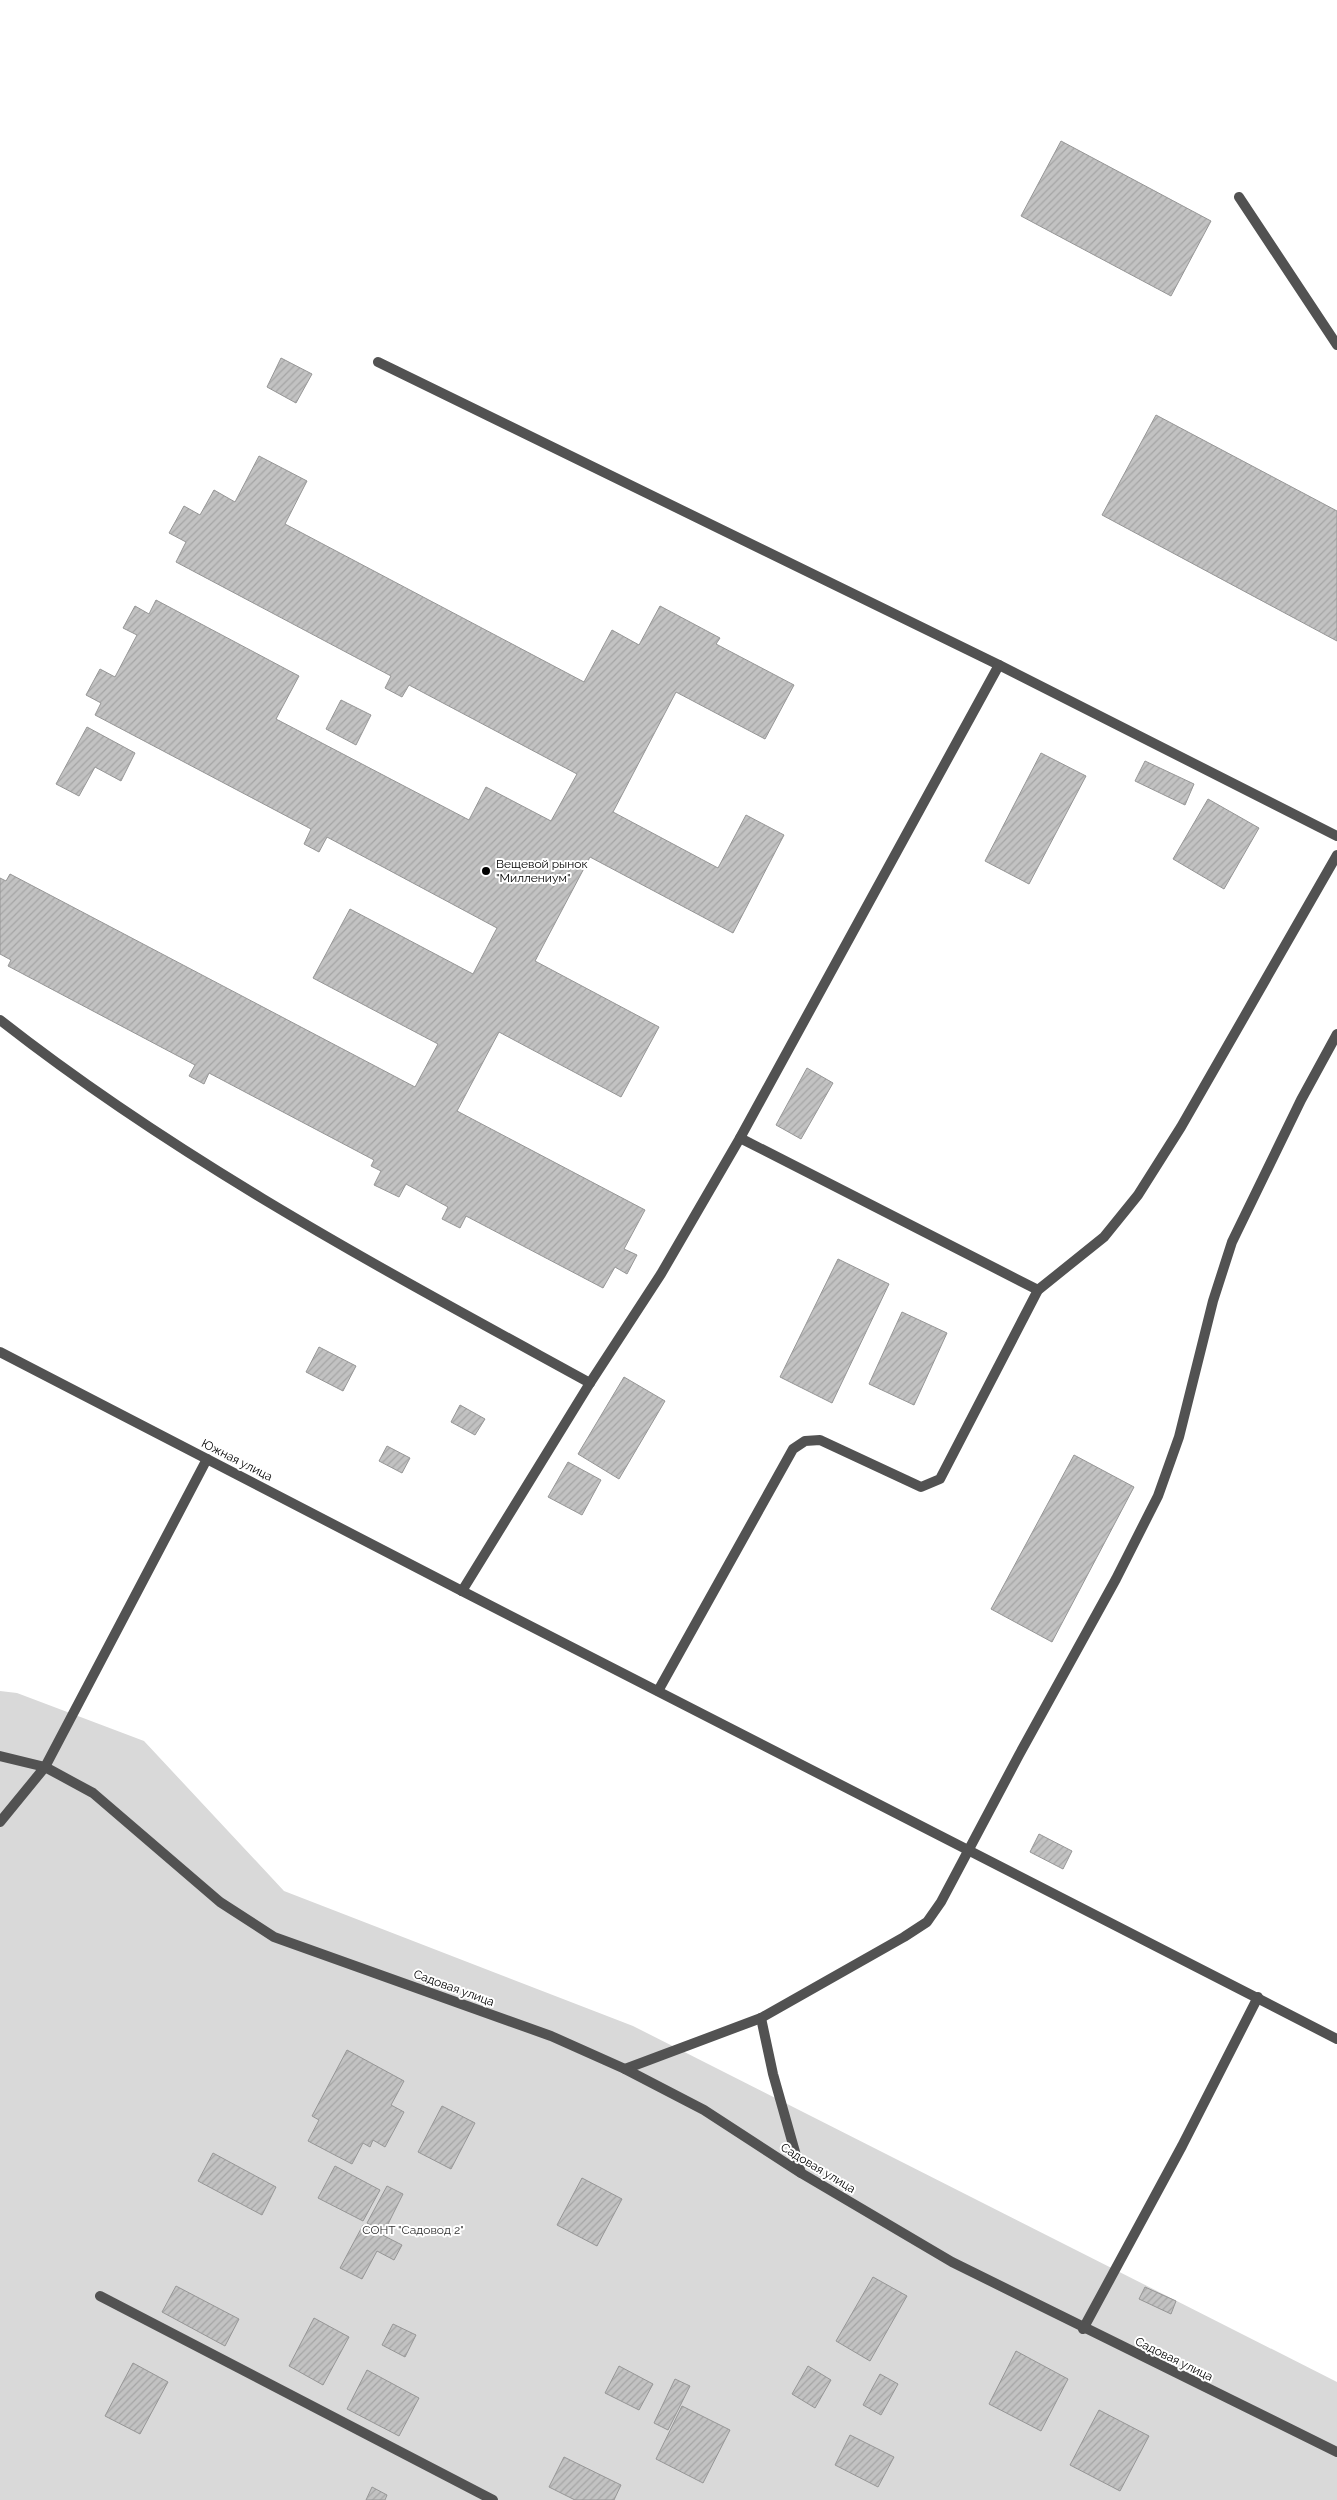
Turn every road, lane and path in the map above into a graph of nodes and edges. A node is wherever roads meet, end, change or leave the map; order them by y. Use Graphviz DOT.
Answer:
graph roads {
  1 [pos="1239,196"];
  2 [pos="1337,345"];
  3 [pos="378,362"];
  4 [pos="999,664"];
  5 [pos="1337,836"];
  6 [pos="1337,855"];
  7 [pos="0,1020"];
  8 [pos="1337,1034"];
  9 [pos="740,1138"];
  10 [pos="1038,1290"];
  11 [pos="0,1352"];
  12 [pos="590,1383"];
  13 [pos="207,1458"];
  14 [pos="462,1591"];
  15 [pos="658,1691"];
  16 [pos="0,1756"];
  17 [pos="45,1767"];
  18 [pos="0,1822"];
  19 [pos="968,1849"];
  20 [pos="1258,1997"];
  21 [pos="761,2018"];
  22 [pos="1337,2039"];
  23 [pos="625,2069"];
  24 [pos="801,2173"];
  25 [pos="100,2296"];
  26 [pos="1083,2329"];
  27 [pos="1337,2452"];
  28 [pos="493,2500"];
  1 -- 2 [label="street"];
  3 -- 4 [label="street"];
  4 -- 5 [label="street"];
  4 -- 9 [label="street"];
  6 -- 10 [label="street"];
  7 -- 12 [label="street"];
  8 -- 19 [label="street"];
  9 -- 10 [label="street"];
  9 -- 12 [label="street"];
  10 -- 15 [label="street"];
  11 -- 13 [label="street, Южная улица"];
  12 -- 14 [label="street"];
  13 -- 14 [label="street, Южная улица"];
  13 -- 17 [label="street"];
  14 -- 15 [label="street, Южная улица"];
  15 -- 19 [label="street, Южная улица"];
  16 -- 17 [label="street, Садовая улица"];
  17 -- 18 [label="street"];
  17 -- 23 [label="street, Садовая улица"];
  19 -- 20 [label="street, Южная улица"];
  19 -- 21 [label="street"];
  20 -- 22 [label="street, Южная улица"];
  20 -- 26 [label="street"];
  21 -- 23 [label="street"];
  21 -- 24 [label="street"];
  23 -- 24 [label="street, Садовая улица"];
  24 -- 26 [label="street, Садовая улица"];
  25 -- 28 [label="street"];
  26 -- 27 [label="street, Садовая улица"];
}
